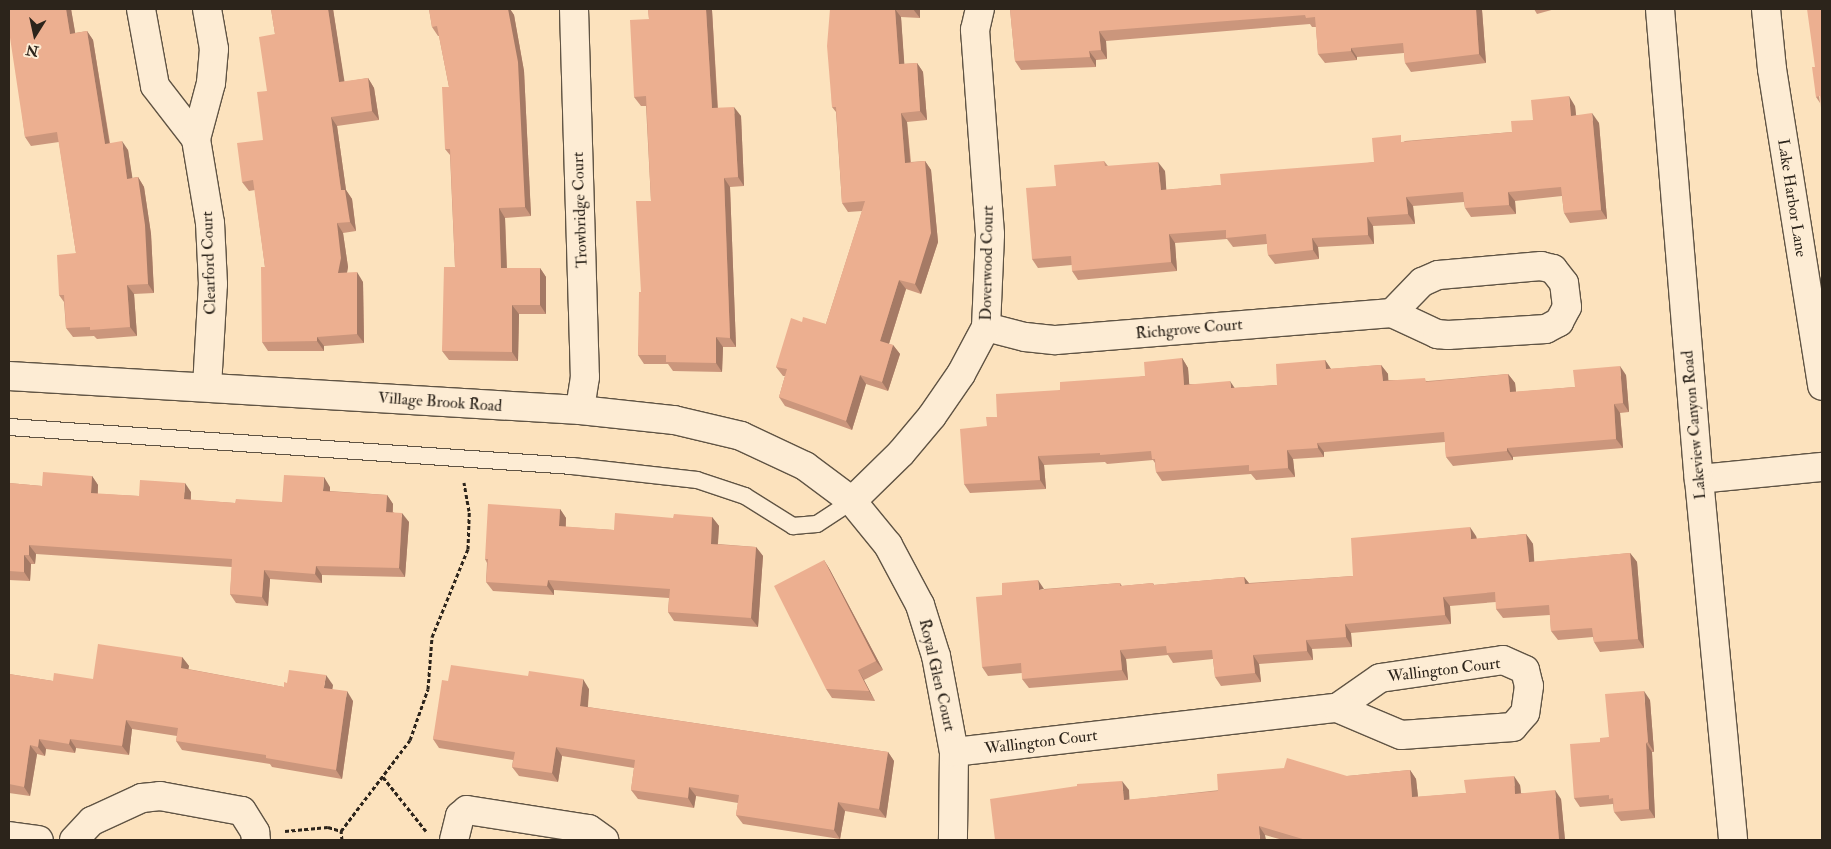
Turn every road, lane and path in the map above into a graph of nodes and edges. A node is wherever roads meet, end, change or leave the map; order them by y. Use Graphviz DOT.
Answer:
graph roads {
  1 [pos="141,9"];
  2 [pos="208,9"];
  3 [pos="574,9"];
  4 [pos="980,9"];
  5 [pos="1660,9"];
  6 [pos="1766,9"];
  7 [pos="196,140"];
  8 [pos="1811,246"];
  9 [pos="1392,312"];
  10 [pos="986,327"];
  11 [pos="9,376"];
  12 [pos="1822,386"];
  13 [pos="207,387"];
  14 [pos="580,410"];
  15 [pos="9,427"];
  16 [pos="461,460"];
  17 [pos="1822,468"];
  18 [pos="1699,479"];
  19 [pos="852,500"];
  20 [pos="1337,708"];
  21 [pos="954,752"];
  22 [pos="383,777"];
  23 [pos="341,831"];
  24 [pos="9,836"];
  25 [pos="255,836"];
  26 [pos="454,838"];
  27 [pos="39,840"];
  28 [pos="74,840"];
  29 [pos="342,840"];
  30 [pos="604,840"];
  31 [pos="952,840"];
  32 [pos="1734,840"];
  1 -- 7 [label="street, Clearford Court"];
  2 -- 7 [label="street, Clearford Court"];
  3 -- 14 [label="street, Trowbridge Court"];
  4 -- 10 [label="street, Doverwood Court"];
  5 -- 18 [label="street, Lakeview Canyon Road"];
  6 -- 8 [label="street, Lake Harbor Lane"];
  7 -- 13 [label="street, Clearford Court"];
  8 -- 12 [label="street, Lake Harbor Lane"];
  9 -- 9 [label="street"];
  9 -- 10 [label="street, Richgrove Court"];
  10 -- 19 [label="street, Doverwood Court"];
  11 -- 13 [label="street, Village Brook Road"];
  13 -- 14 [label="street, Village Brook Road"];
  14 -- 19 [label="street, Village Brook Road"];
  15 -- 16 [label="lane"];
  16 -- 19 [label="lane"];
  16 -- 22 [label="path"];
  17 -- 18 [label="street"];
  18 -- 32 [label="street, Lakeview Canyon Road"];
  19 -- 21 [label="street, Royal Glen Court"];
  20 -- 20 [label="street, Wallington Court"];
  20 -- 21 [label="street, Wallington Court"];
  21 -- 31 [label="street, Royal Glen Court"];
  22 -- 23 [label="path"];
  22 -- 26 [label="path"];
  23 -- 25 [label="path"];
  23 -- 29 [label="path"];
  24 -- 27 [label="street"];
  25 -- 28 [label="street"];
  26 -- 30 [label="street"];
}
